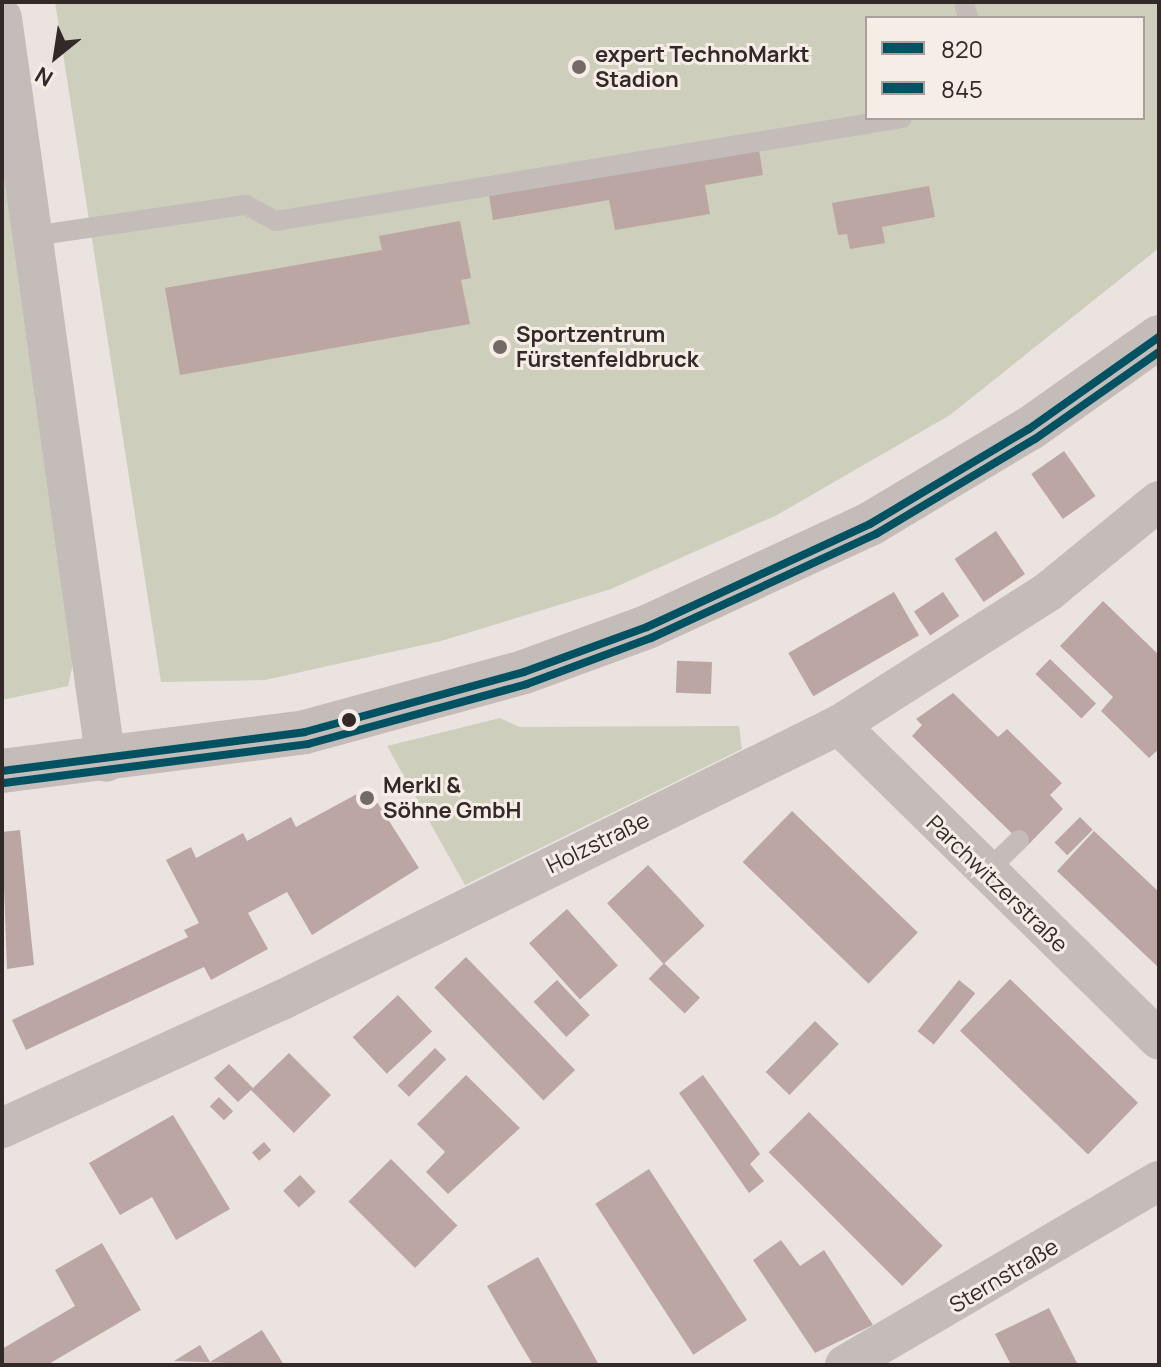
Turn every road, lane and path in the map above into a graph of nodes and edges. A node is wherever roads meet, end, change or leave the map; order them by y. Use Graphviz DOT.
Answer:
graph roads {
  1 [pos="2,18"];
  2 [pos="890,120"];
  3 [pos="33,236"];
  4 [pos="1159,337"];
  5 [pos="1159,501"];
  6 [pos="839,725"];
  7 [pos="106,762"];
  8 [pos="2,771"];
  9 [pos="1019,840"];
  10 [pos="986,872"];
  11 [pos="1159,1040"];
  12 [pos="2,1128"];
  13 [pos="1159,1181"];
  14 [pos="845,1365"];
  1 -- 3 [label="street"];
  2 -- 3 [label="lane"];
  3 -- 7 [label="street"];
  4 -- 7 [label="street"];
  5 -- 6 [label="street, Holzstraße"];
  6 -- 10 [label="street, Parchwitzerstraße"];
  6 -- 12 [label="street, Holzstraße"];
  7 -- 8 [label="street"];
  9 -- 10 [label="lane"];
  10 -- 11 [label="street, Parchwitzerstraße"];
  13 -- 14 [label="street, Sternstraße"];
}
